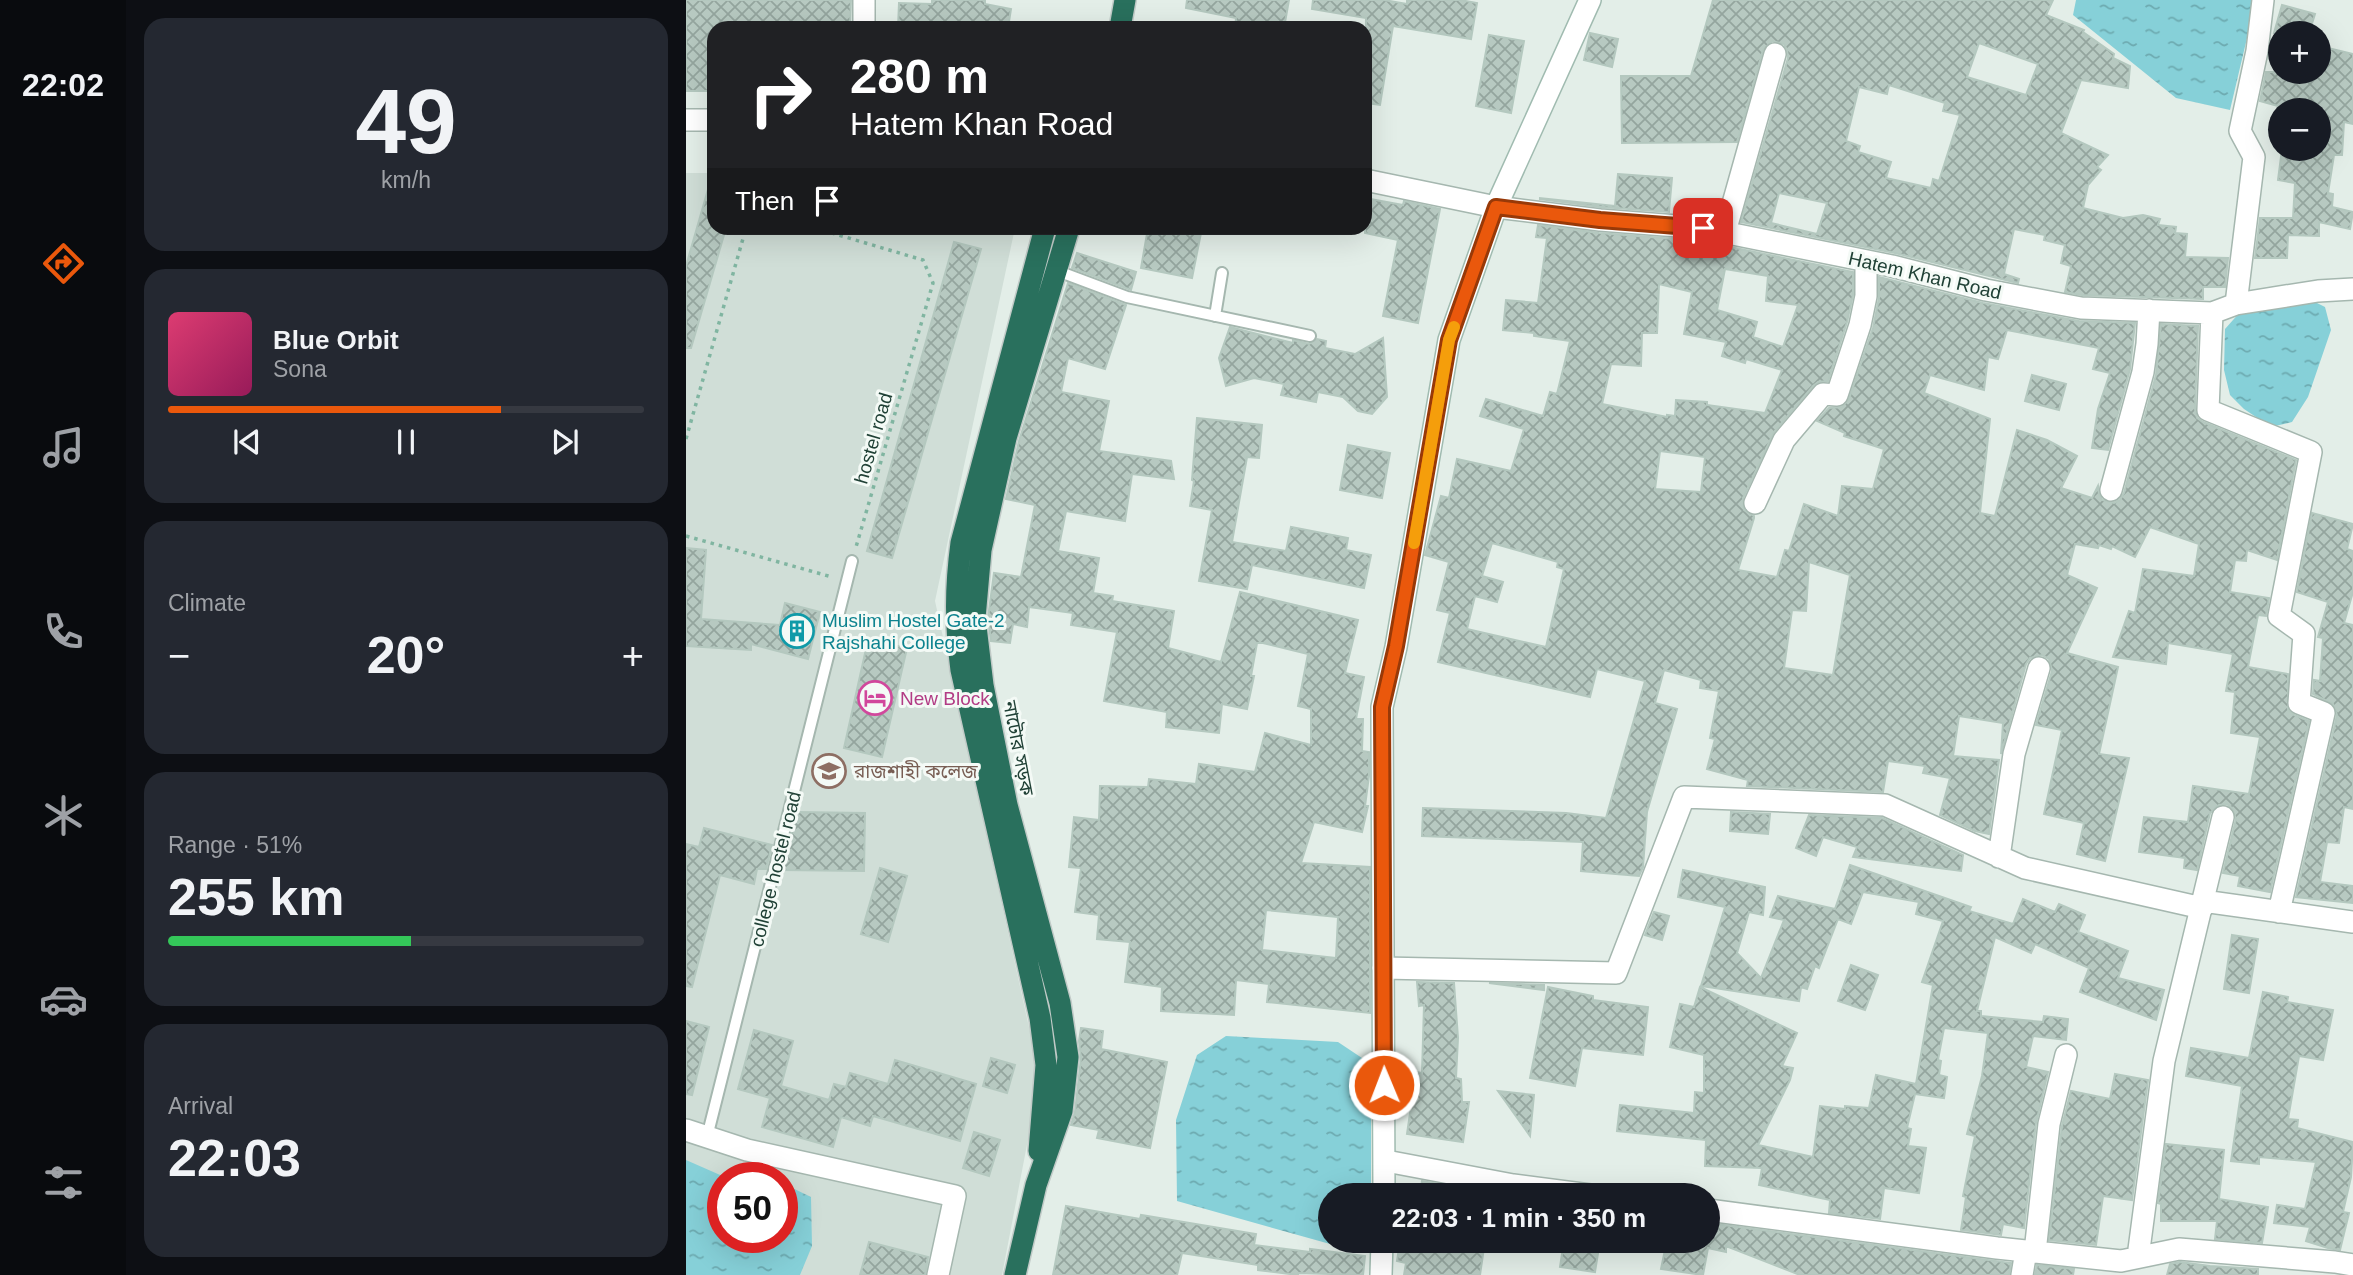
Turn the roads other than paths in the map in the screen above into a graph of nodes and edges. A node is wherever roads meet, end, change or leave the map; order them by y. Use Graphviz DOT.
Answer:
graph roads {
  1 [pos="864,0"];
  2 [pos="1125,0"];
  3 [pos="1590,0"];
  4 [pos="2263,0"];
  5 [pos="864,21"];
  6 [pos="1121,21"];
  7 [pos="1774,54"];
  8 [pos="686,120"];
  9 [pos="707,120"];
  10 [pos="1372,181"];
  11 [pos="1496,207"];
  12 [pos="1725,232"];
  13 [pos="1043,235"];
  14 [pos="1067,235"];
  15 [pos="1866,261"];
  16 [pos="1055,270"];
  17 [pos="1222,273"];
  18 [pos="2353,289"];
  19 [pos="2236,304"];
  20 [pos="2148,310"];
  21 [pos="2212,313"];
  22 [pos="1214,316"];
  23 [pos="1310,336"];
  24 [pos="2111,489"];
  25 [pos="1755,503"];
  26 [pos="852,561"];
  27 [pos="2039,668"];
  28 [pos="2222,817"];
  29 [pos="1998,857"];
  30 [pos="2202,905"];
  31 [pos="2279,912"];
  32 [pos="2353,922"];
  33 [pos="1383,968"];
  34 [pos="2066,1055"];
  35 [pos="686,1130"];
  36 [pos="707,1137"];
  37 [pos="1385,1161"];
  38 [pos="1384,1183"];
  39 [pos="1502,1183"];
  40 [pos="1036,1185"];
  41 [pos="1720,1212"];
  42 [pos="2030,1252"];
  43 [pos="1382,1253"];
  44 [pos="2138,1257"];
  45 [pos="2353,1265"];
  46 [pos="938,1275"];
  47 [pos="1014,1275"];
  48 [pos="1381,1275"];
  49 [pos="2022,1275"];
  1 -- 5 [label="street"];
  2 -- 6 [label="highway"];
  3 -- 11 [label="street"];
  4 -- 19 [label="street"];
  7 -- 12 [label="street"];
  8 -- 9 [label="street"];
  10 -- 11 [label="street, Hatem Khan Road"];
  11 -- 12 [label="street, Hatem Khan Road"];
  11 -- 33 [label="street"];
  12 -- 15 [label="street, Hatem Khan Road"];
  13 -- 40 [label="highway"];
  14 -- 16 [label="highway, নাটোর সড়ক"];
  15 -- 20 [label="street, Hatem Khan Road"];
  15 -- 25 [label="street"];
  16 -- 22 [label="lane"];
  16 -- 40 [label="highway, নাটোর সড়ক"];
  17 -- 22 [label="lane"];
  18 -- 19 [label="street, Hatem Khan Road"];
  19 -- 21 [label="street, Hatem Khan Road"];
  20 -- 21 [label="street, Hatem Khan Road"];
  20 -- 24 [label="street"];
  21 -- 31 [label="street"];
  22 -- 23 [label="lane"];
  26 -- 36 [label="lane, college hostel road"];
  27 -- 29 [label="street"];
  28 -- 30 [label="street"];
  29 -- 30 [label="street"];
  29 -- 33 [label="street"];
  30 -- 31 [label="street"];
  30 -- 44 [label="street"];
  31 -- 32 [label="street"];
  33 -- 37 [label="street"];
  34 -- 42 [label="street"];
  35 -- 36 [label="street"];
  36 -- 46 [label="street"];
  37 -- 38 [label="street"];
  37 -- 39 [label="street"];
  40 -- 47 [label="highway, নাটোর সড়ক"];
  41 -- 42 [label="street"];
  42 -- 44 [label="street"];
  42 -- 49 [label="street"];
  43 -- 48 [label="street"];
  44 -- 45 [label="street"];
}
